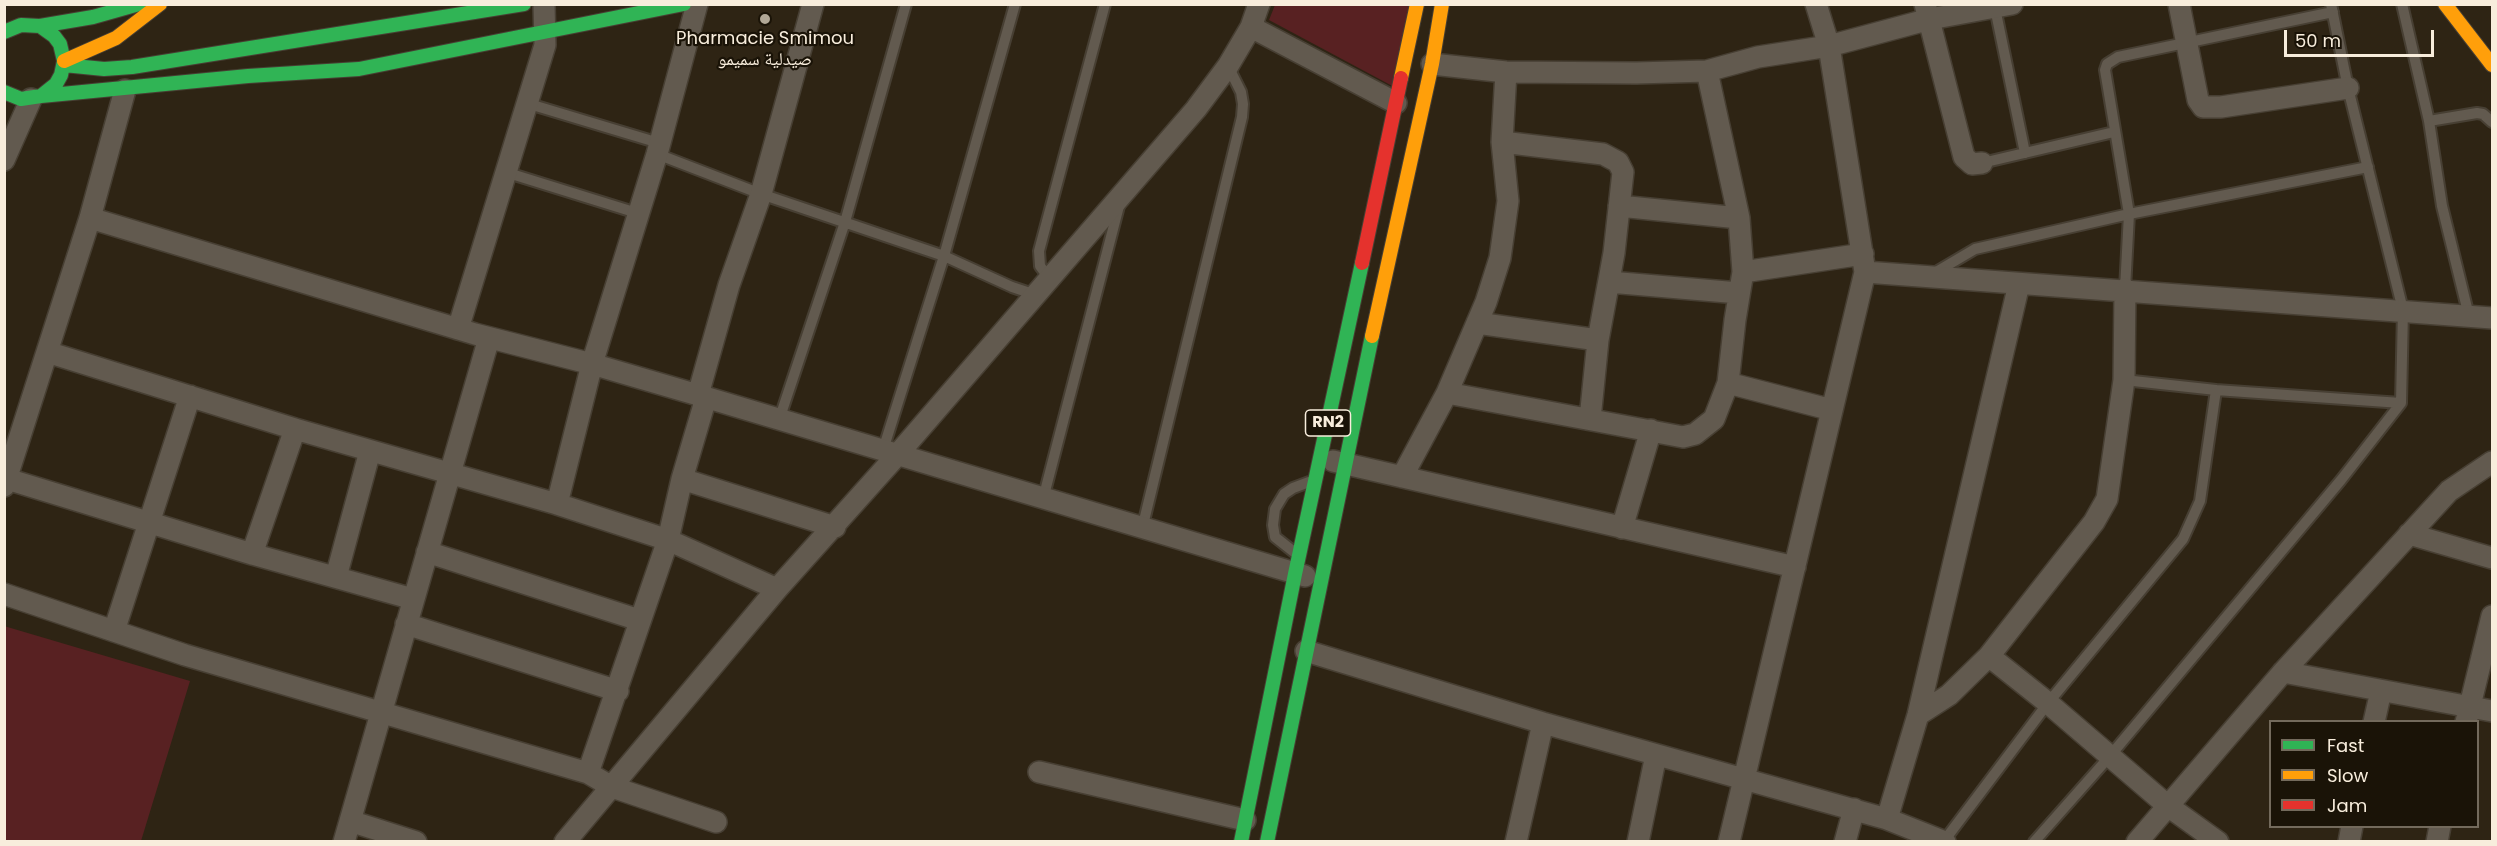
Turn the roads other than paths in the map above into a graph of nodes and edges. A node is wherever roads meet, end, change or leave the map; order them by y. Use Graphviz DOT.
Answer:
graph roads {
  1 [pos="139,4"];
  2 [pos="160,4"];
  3 [pos="524,4"];
  4 [pos="543,4"];
  5 [pos="684,4"];
  6 [pos="697,4"];
  7 [pos="813,4"];
  8 [pos="906,4"];
  9 [pos="1015,4"];
  10 [pos="1105,4"];
  11 [pos="1258,4"];
  12 [pos="1417,4"];
  13 [pos="1442,4"];
  14 [pos="1816,4"];
  15 [pos="2179,4"];
  16 [pos="2402,4"];
  17 [pos="2445,4"];
  18 [pos="2004,6"];
  19 [pos="2332,8"];
  20 [pos="1928,12"];
  21 [pos="40,26"];
  22 [pos="1251,27"];
  23 [pos="4,32"];
  24 [pos="545,32"];
  25 [pos="2188,44"];
  26 [pos="100,46"];
  27 [pos="1830,46"];
  28 [pos="64,63"];
  29 [pos="1432,64"];
  30 [pos="2493,65"];
  31 [pos="1228,66"];
  32 [pos="104,69"];
  33 [pos="1707,71"];
  34 [pos="1506,72"];
  35 [pos="2348,88"];
  36 [pos="125,90"];
  37 [pos="4,92"];
  38 [pos="36,97"];
  39 [pos="1396,103"];
  40 [pos="526,104"];
  41 [pos="2429,121"];
  42 [pos="2493,122"];
  43 [pos="2114,132"];
  44 [pos="1502,142"];
  45 [pos="658,148"];
  46 [pos="2025,153"];
  47 [pos="4,160"];
  48 [pos="1982,163"];
  49 [pos="2368,167"];
  50 [pos="505,172"];
  51 [pos="761,194"];
  52 [pos="1121,197"];
  53 [pos="1619,206"];
  54 [pos="637,213"];
  55 [pos="2129,213"];
  56 [pos="90,218"];
  57 [pos="1739,218"];
  58 [pos="845,222"];
  59 [pos="944,256"];
  60 [pos="1864,263"];
  61 [pos="1743,272"];
  62 [pos="1926,278"];
  63 [pos="1609,282"];
  64 [pos="2019,284"];
  65 [pos="1042,287"];
  66 [pos="2125,289"];
  67 [pos="1739,293"];
  68 [pos="2403,310"];
  69 [pos="2469,316"];
  70 [pos="2493,318"];
  71 [pos="1477,323"];
  72 [pos="458,329"];
  73 [pos="489,338"];
  74 [pos="1598,340"];
  75 [pos="47,352"];
  76 [pos="592,364"];
  77 [pos="2124,380"];
  78 [pos="1728,383"];
  79 [pos="2216,390"];
  80 [pos="1447,393"];
  81 [pos="190,396"];
  82 [pos="702,396"];
  83 [pos="2401,404"];
  84 [pos="1832,410"];
  85 [pos="1590,419"];
  86 [pos="779,420"];
  87 [pos="295,429"];
  88 [pos="1651,430"];
  89 [pos="370,451"];
  90 [pos="891,452"];
  91 [pos="1321,459"];
  92 [pos="2493,462"];
  93 [pos="1344,463"];
  94 [pos="451,475"];
  95 [pos="1402,477"];
  96 [pos="682,479"];
  97 [pos="1316,480"];
  98 [pos="6,483"];
  99 [pos="1043,499"];
  100 [pos="557,504"];
  101 [pos="148,522"];
  102 [pos="835,527"];
  103 [pos="1622,528"];
  104 [pos="1142,529"];
  105 [pos="2409,534"];
  106 [pos="668,540"];
  107 [pos="427,552"];
  108 [pos="252,554"];
  109 [pos="2493,558"];
  110 [pos="1297,565"];
  111 [pos="1795,567"];
  112 [pos="336,577"];
  113 [pos="1320,579"];
  114 [pos="777,589"];
  115 [pos="4,594"];
  116 [pos="413,599"];
  117 [pos="2493,616"];
  118 [pos="639,620"];
  119 [pos="406,624"];
  120 [pos="114,631"];
  121 [pos="1306,651"];
  122 [pos="1989,656"];
  123 [pos="2283,672"];
  124 [pos="618,691"];
  125 [pos="2381,691"];
  126 [pos="2048,703"];
  127 [pos="2493,711"];
  128 [pos="381,713"];
  129 [pos="2468,714"];
  130 [pos="1918,716"];
  131 [pos="2374,720"];
  132 [pos="1544,723"];
  133 [pos="1656,755"];
  134 [pos="2110,756"];
  135 [pos="1039,772"];
  136 [pos="588,773"];
  137 [pos="1744,780"];
  138 [pos="612,787"];
  139 [pos="2168,806"];
  140 [pos="1854,810"];
  141 [pos="1887,819"];
  142 [pos="350,821"];
  143 [pos="716,822"];
  144 [pos="1243,832"];
  145 [pos="1271,841"];
  146 [pos="1945,841"];
  147 [pos="344,842"];
  148 [pos="416,842"];
  149 [pos="566,842"];
  150 [pos="1516,842"];
  151 [pos="1638,842"];
  152 [pos="1729,842"];
  153 [pos="1845,842"];
  154 [pos="2034,842"];
  155 [pos="2137,842"];
  156 [pos="2218,842"];
  1 -- 21 [label="main road"];
  2 -- 26 [label="main road"];
  3 -- 32 [label="main road"];
  4 -- 24 [label="street"];
  5 -- 24 [label="main road"];
  6 -- 45 [label="street"];
  7 -- 51 [label="street"];
  8 -- 58 [label="lane"];
  9 -- 59 [label="lane"];
  10 -- 65 [label="lane"];
  11 -- 22 [label="street"];
  12 -- 39 [label="main road, RN2"];
  13 -- 29 [label="main road, RN2"];
  14 -- 27 [label="street"];
  15 -- 25 [label="street"];
  16 -- 41 [label="lane"];
  17 -- 30 [label="main road"];
  18 -- 20 [label="street"];
  18 -- 46 [label="lane"];
  19 -- 25 [label="lane"];
  19 -- 35 [label="lane"];
  20 -- 27 [label="street"];
  20 -- 48 [label="street"];
  21 -- 23 [label="main road"];
  21 -- 28 [label="main road"];
  22 -- 31 [label="street"];
  22 -- 39 [label="street"];
  24 -- 36 [label="main road"];
  24 -- 40 [label="street"];
  25 -- 35 [label="street"];
  25 -- 43 [label="lane"];
  26 -- 28 [label="main road"];
  26 -- 32 [label="main road"];
  27 -- 33 [label="street"];
  27 -- 60 [label="street"];
  28 -- 32 [label="main road"];
  28 -- 38 [label="main road"];
  29 -- 34 [label="street"];
  29 -- 93 [label="main road, RN2"];
  31 -- 52 [label="street"];
  31 -- 104 [label="lane"];
  33 -- 34 [label="street"];
  33 -- 57 [label="street"];
  34 -- 44 [label="street"];
  35 -- 49 [label="lane"];
  36 -- 38 [label="main road"];
  36 -- 56 [label="street"];
  37 -- 38 [label="main road"];
  38 -- 47 [label="street"];
  39 -- 91 [label="main road, RN2"];
  40 -- 45 [label="lane"];
  40 -- 50 [label="street"];
  41 -- 42 [label="lane"];
  41 -- 69 [label="lane"];
  43 -- 46 [label="lane"];
  43 -- 55 [label="lane"];
  44 -- 53 [label="street"];
  44 -- 71 [label="street"];
  45 -- 51 [label="lane"];
  45 -- 54 [label="street"];
  46 -- 48 [label="lane"];
  49 -- 55 [label="lane"];
  49 -- 68 [label="lane"];
  50 -- 54 [label="lane"];
  50 -- 72 [label="street"];
  51 -- 58 [label="lane"];
  51 -- 82 [label="street"];
  52 -- 65 [label="street"];
  52 -- 99 [label="lane"];
  53 -- 57 [label="street"];
  53 -- 63 [label="street"];
  54 -- 76 [label="street"];
  55 -- 62 [label="lane"];
  55 -- 66 [label="lane"];
  56 -- 72 [label="street"];
  56 -- 75 [label="street"];
  57 -- 61 [label="street"];
  58 -- 59 [label="lane"];
  58 -- 86 [label="lane"];
  59 -- 65 [label="lane"];
  59 -- 90 [label="lane"];
  60 -- 61 [label="street"];
  60 -- 62 [label="street"];
  60 -- 84 [label="street"];
  61 -- 67 [label="street"];
  62 -- 64 [label="street"];
  63 -- 67 [label="street"];
  63 -- 74 [label="street"];
  64 -- 66 [label="street"];
  64 -- 130 [label="street"];
  65 -- 90 [label="street"];
  66 -- 68 [label="street"];
  66 -- 77 [label="street"];
  67 -- 78 [label="street"];
  68 -- 69 [label="street"];
  68 -- 83 [label="lane"];
  69 -- 70 [label="street"];
  71 -- 74 [label="street"];
  71 -- 80 [label="street"];
  72 -- 73 [label="street"];
  73 -- 76 [label="street"];
  73 -- 94 [label="street"];
  74 -- 85 [label="street"];
  75 -- 81 [label="street"];
  75 -- 98 [label="street"];
  76 -- 82 [label="street"];
  76 -- 100 [label="street"];
  77 -- 79 [label="lane"];
  77 -- 122 [label="street"];
  78 -- 84 [label="street"];
  78 -- 88 [label="street"];
  79 -- 83 [label="lane"];
  79 -- 126 [label="lane"];
  80 -- 85 [label="street"];
  80 -- 95 [label="street"];
  81 -- 87 [label="street"];
  81 -- 101 [label="street"];
  82 -- 86 [label="street"];
  82 -- 96 [label="street"];
  83 -- 134 [label="lane"];
  84 -- 111 [label="street"];
  85 -- 88 [label="street"];
  86 -- 90 [label="street"];
  87 -- 89 [label="street"];
  87 -- 108 [label="street"];
  88 -- 103 [label="street"];
  89 -- 94 [label="street"];
  89 -- 112 [label="street"];
  90 -- 99 [label="street"];
  90 -- 102 [label="street"];
  91 -- 93 [label="street"];
  91 -- 97 [label="main road, RN2"];
  92 -- 105 [label="street"];
  93 -- 95 [label="street"];
  93 -- 113 [label="main road, RN2"];
  94 -- 100 [label="street"];
  94 -- 107 [label="street"];
  95 -- 103 [label="street"];
  96 -- 102 [label="street"];
  96 -- 106 [label="street"];
  97 -- 110 [label="main road, RN2"];
  97 -- 110 [label="lane"];
  98 -- 101 [label="street"];
  99 -- 104 [label="street"];
  100 -- 106 [label="street"];
  101 -- 108 [label="street"];
  101 -- 120 [label="street"];
  102 -- 114 [label="street"];
  103 -- 111 [label="street"];
  104 -- 110 [label="street"];
  105 -- 109 [label="street"];
  105 -- 123 [label="street"];
  106 -- 114 [label="street"];
  106 -- 118 [label="street"];
  107 -- 116 [label="street"];
  107 -- 118 [label="street"];
  108 -- 112 [label="street"];
  110 -- 113 [label="street"];
  110 -- 144 [label="main road, RN2"];
  111 -- 137 [label="street"];
  112 -- 116 [label="street"];
  113 -- 121 [label="main road, RN2"];
  114 -- 138 [label="street"];
  115 -- 120 [label="street"];
  116 -- 119 [label="street"];
  117 -- 129 [label="street"];
  118 -- 124 [label="street"];
  119 -- 124 [label="street"];
  119 -- 128 [label="street"];
  120 -- 128 [label="street"];
  121 -- 132 [label="street"];
  121 -- 145 [label="main road, RN2"];
  122 -- 126 [label="street"];
  122 -- 130 [label="street"];
  123 -- 125 [label="street"];
  123 -- 139 [label="street"];
  124 -- 136 [label="street"];
  125 -- 129 [label="street"];
  125 -- 131 [label="street"];
  126 -- 134 [label="street"];
  126 -- 146 [label="lane"];
  127 -- 129 [label="street"];
  128 -- 136 [label="street"];
  128 -- 142 [label="street"];
  130 -- 141 [label="street"];
  132 -- 133 [label="street"];
  132 -- 150 [label="street"];
  133 -- 137 [label="street"];
  133 -- 151 [label="street"];
  134 -- 139 [label="street"];
  134 -- 154 [label="lane"];
  135 -- 144 [label="street"];
  136 -- 138 [label="street"];
  137 -- 140 [label="street"];
  137 -- 152 [label="street"];
  138 -- 143 [label="street"];
  138 -- 149 [label="street"];
  139 -- 155 [label="street"];
  139 -- 156 [label="street"];
  140 -- 141 [label="street"];
  140 -- 153 [label="street"];
  141 -- 146 [label="street"];
  142 -- 147 [label="street"];
  142 -- 148 [label="street"];
  144 -- 145 [label="street"];
}
